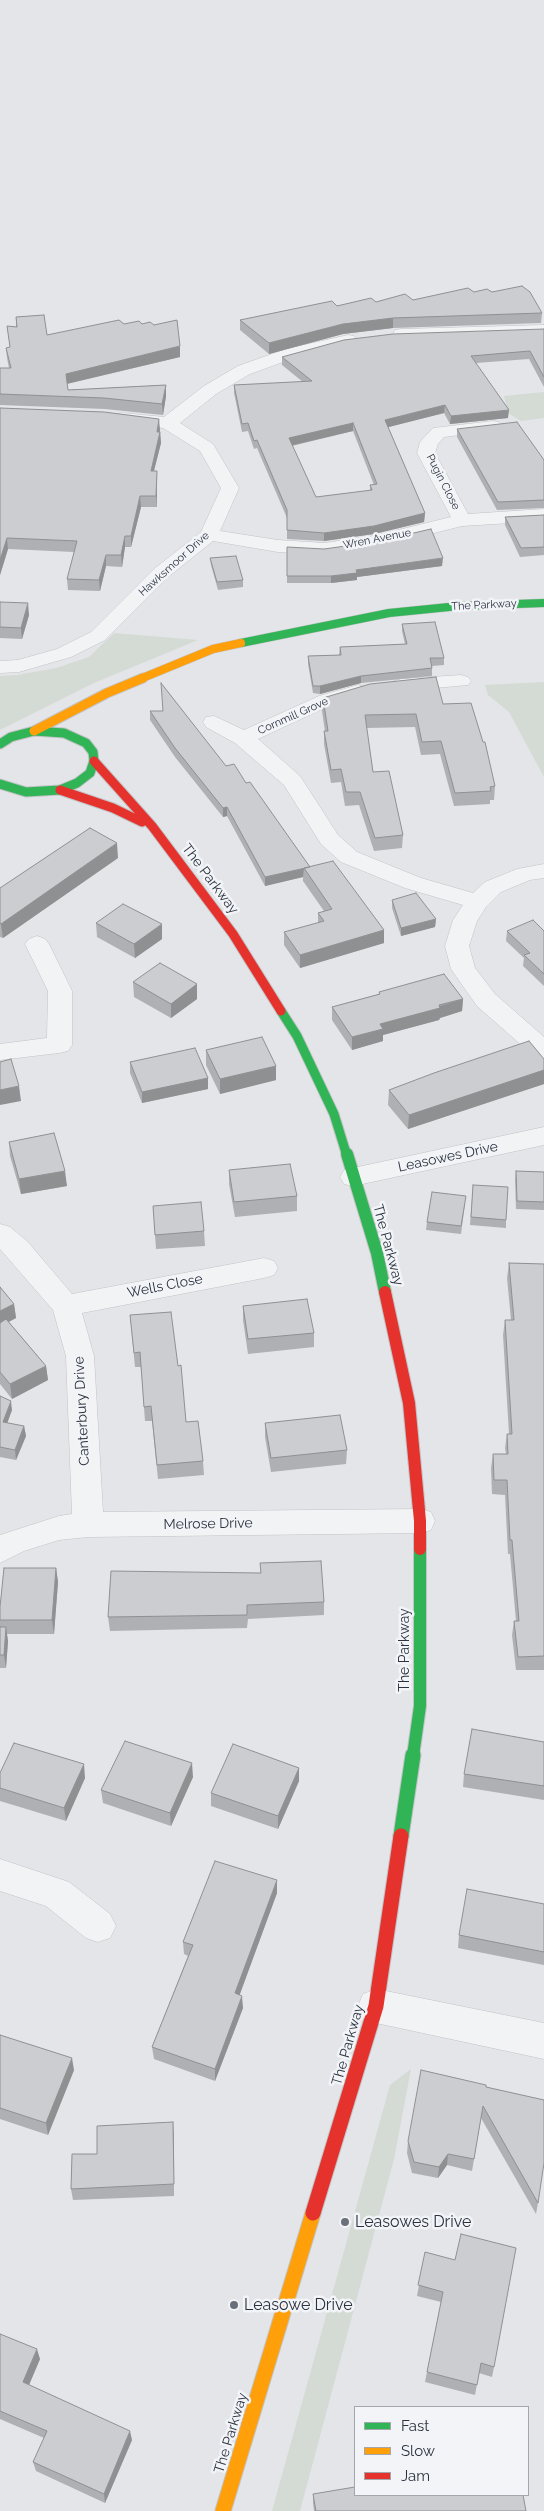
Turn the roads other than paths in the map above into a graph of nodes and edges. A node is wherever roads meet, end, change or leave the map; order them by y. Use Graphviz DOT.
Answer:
graph roads {
  1 [pos="544,330"];
  2 [pos="383,336"];
  3 [pos="363,338"];
  4 [pos="105,416"];
  5 [pos="168,423"];
  6 [pos="512,424"];
  7 [pos="544,515"];
  8 [pos="462,520"];
  9 [pos="209,535"];
  10 [pos="544,602"];
  11 [pos="0,667"];
  12 [pos="461,681"];
  13 [pos="107,693"];
  14 [pos="100,710"];
  15 [pos="214,722"];
  16 [pos="34,731"];
  17 [pos="243,738"];
  18 [pos="0,744"];
  19 [pos="94,761"];
  20 [pos="0,784"];
  21 [pos="6,789"];
  22 [pos="60,790"];
  23 [pos="152,826"];
  24 [pos="544,871"];
  25 [pos="478,902"];
  26 [pos="37,944"];
  27 [pos="544,1051"];
  28 [pos="0,1052"];
  29 [pos="544,1136"];
  30 [pos="353,1177"];
  31 [pos="0,1234"];
  32 [pos="264,1268"];
  33 [pos="66,1306"];
  34 [pos="420,1522"];
  35 [pos="88,1525"];
  36 [pos="0,1550"];
  37 [pos="0,1875"];
  38 [pos="98,1926"];
  39 [pos="376,2006"];
  40 [pos="544,2041"];
  41 [pos="223,2511"];
  1 -- 2 [label="street"];
  3 -- 5 [label="street"];
  4 -- 5 [label="street, Hawksmoor Drive"];
  5 -- 9 [label="street, Hawksmoor Drive"];
  6 -- 8 [label="street, Pugin Close"];
  7 -- 8 [label="street, Wren Avenue"];
  8 -- 9 [label="street, Wren Avenue"];
  9 -- 11 [label="street, Hawksmoor Drive"];
  10 -- 13 [label="street, The Parkway"];
  12 -- 17 [label="street, Cornmill Grove"];
  13 -- 14 [label="street"];
  13 -- 16 [label="street, The Parkway"];
  15 -- 17 [label="street, Cornmill Grove"];
  16 -- 18 [label="street"];
  16 -- 19 [label="street, The Parkway"];
  17 -- 25 [label="street, Cornmill Grove"];
  19 -- 22 [label="street"];
  19 -- 23 [label="street, The Parkway"];
  20 -- 21 [label="street"];
  21 -- 22 [label="street"];
  22 -- 23 [label="street, The Parkway"];
  23 -- 30 [label="street, The Parkway"];
  24 -- 25 [label="street"];
  25 -- 27 [label="street"];
  26 -- 28 [label="street"];
  29 -- 30 [label="street, Leasowes Drive"];
  30 -- 34 [label="street, The Parkway"];
  31 -- 33 [label="street, Canterbury Drive"];
  32 -- 33 [label="street, Wells Close"];
  33 -- 35 [label="street, Canterbury Drive"];
  34 -- 35 [label="street, Melrose Drive"];
  34 -- 39 [label="street, The Parkway"];
  35 -- 36 [label="street, Melrose Drive"];
  37 -- 38 [label="street"];
  39 -- 40 [label="street"];
  39 -- 41 [label="street, The Parkway"];
}
